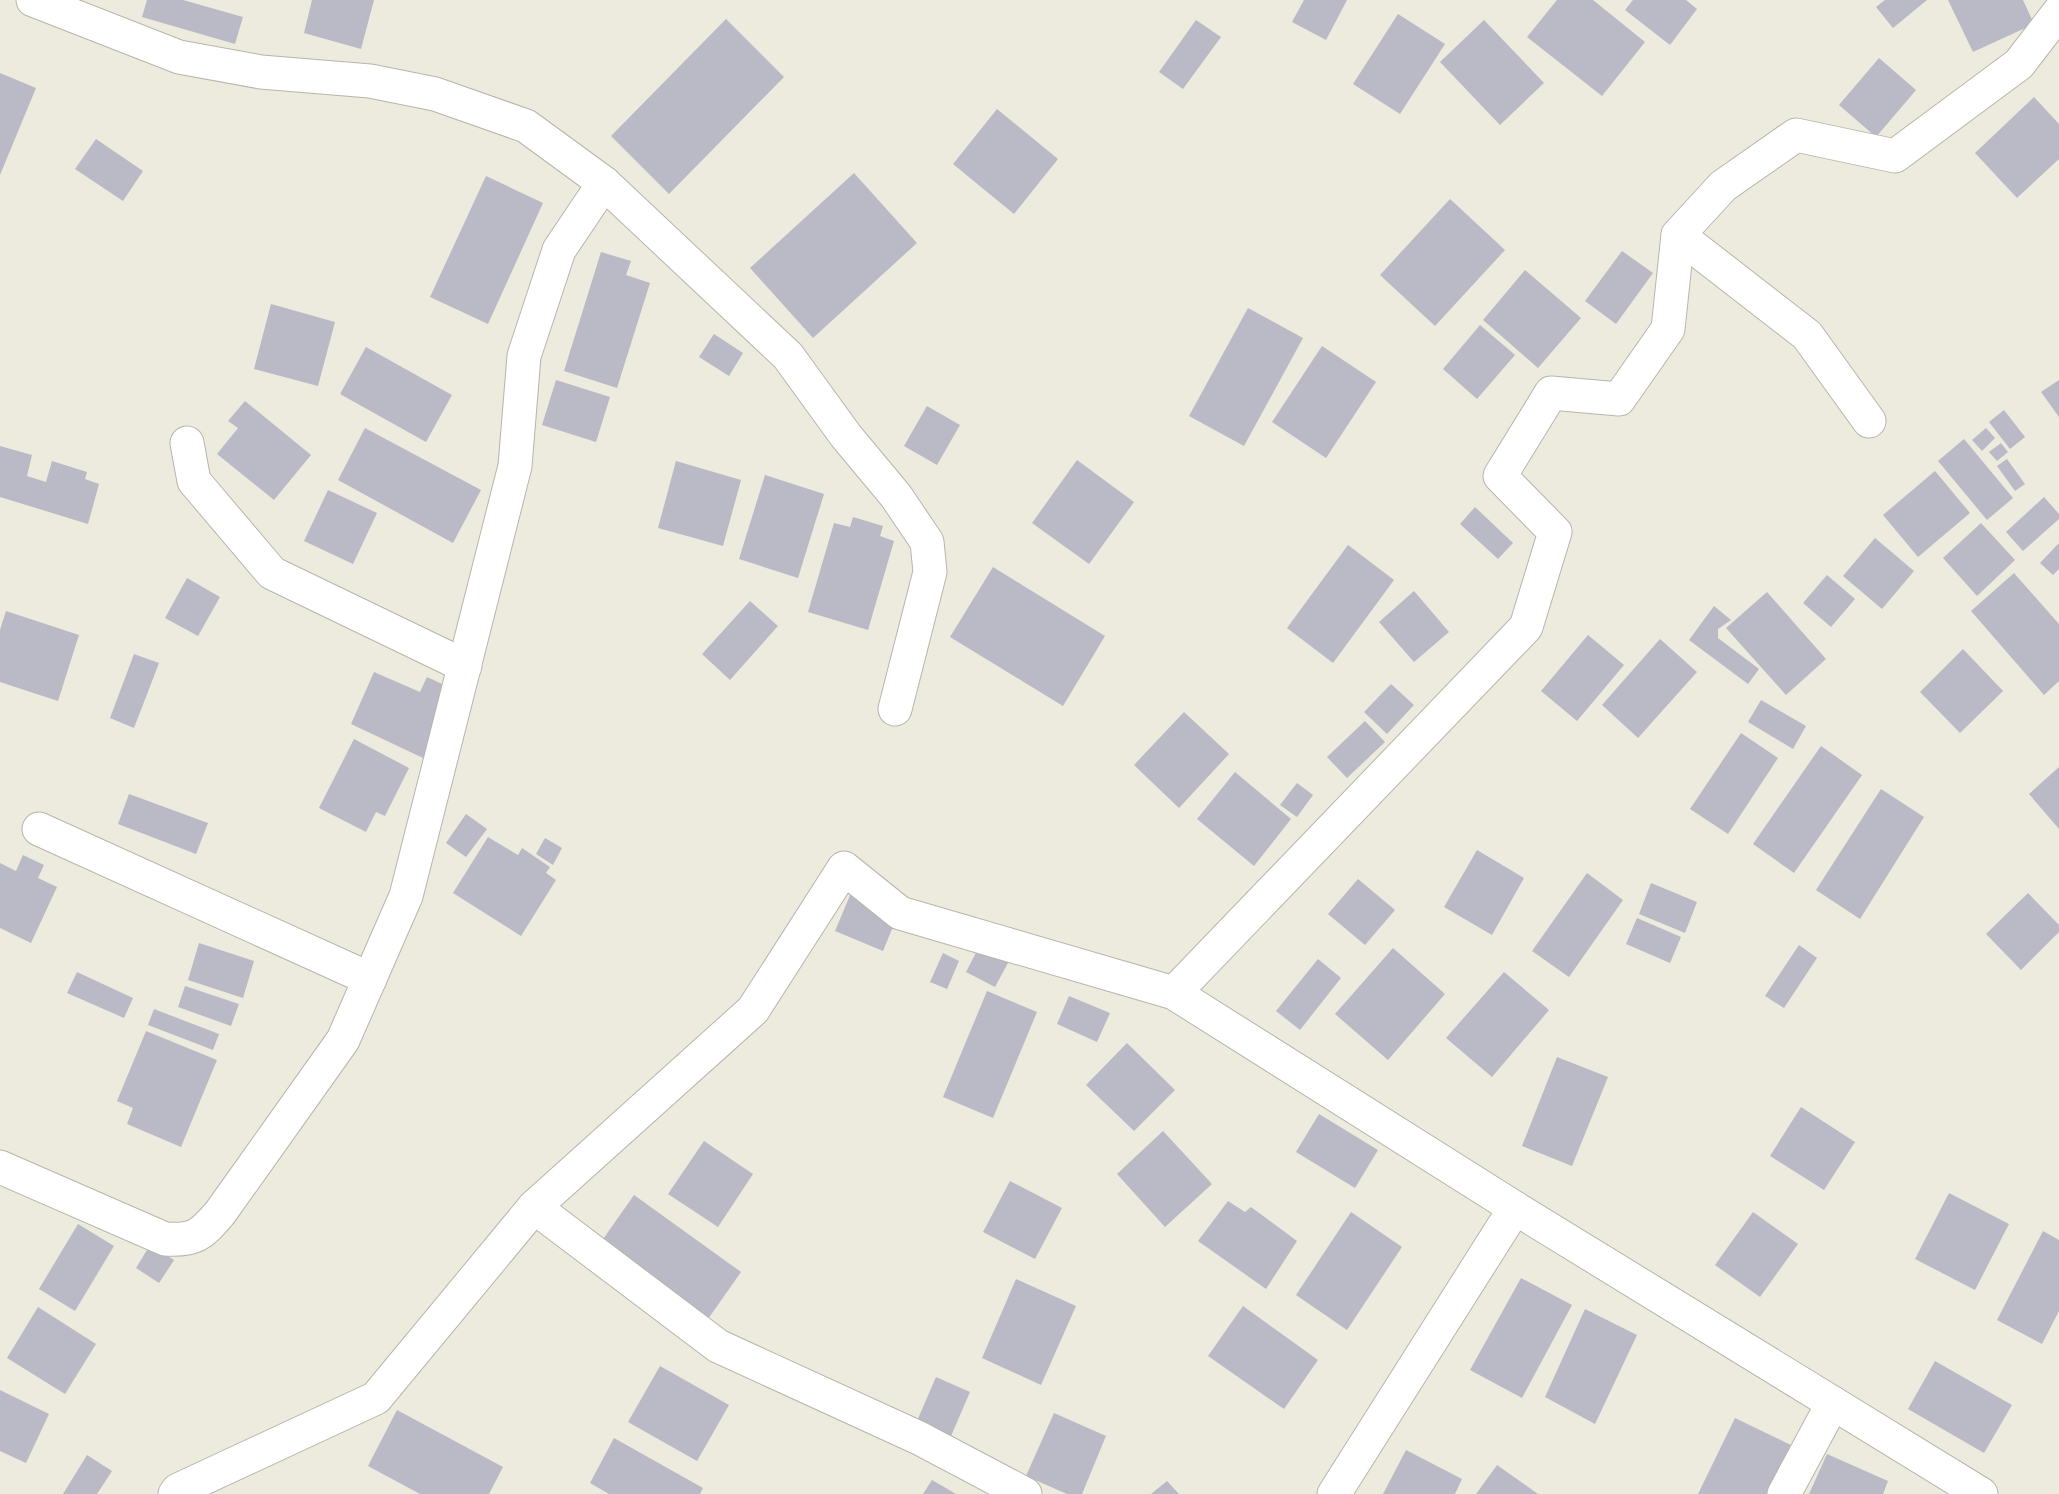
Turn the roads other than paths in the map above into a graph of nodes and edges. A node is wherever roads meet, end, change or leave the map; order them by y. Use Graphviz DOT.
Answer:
graph roads {
  1 [pos="33,0"];
  2 [pos="2054,9"];
  3 [pos="604,183"];
  4 [pos="1678,235"];
  5 [pos="1869,421"];
  6 [pos="187,443"];
  7 [pos="465,666"];
  8 [pos="894,709"];
  9 [pos="40,829"];
  10 [pos="370,979"];
  11 [pos="1174,993"];
  12 [pos="0,1167"];
  13 [pos="534,1207"];
  14 [pos="1515,1208"];
  15 [pos="1832,1403"];
  16 [pos="178,1493"];
  17 [pos="1025,1494"];
  18 [pos="1335,1494"];
  19 [pos="1784,1494"];
  20 [pos="1981,1494"];
  1 -- 3 [label="street"];
  2 -- 4 [label="street"];
  3 -- 7 [label="street"];
  3 -- 8 [label="street"];
  4 -- 5 [label="street"];
  4 -- 11 [label="street"];
  6 -- 7 [label="street"];
  7 -- 10 [label="street"];
  9 -- 10 [label="street"];
  10 -- 12 [label="street"];
  11 -- 13 [label="street"];
  11 -- 14 [label="street"];
  13 -- 16 [label="street"];
  13 -- 17 [label="street"];
  14 -- 15 [label="street"];
  14 -- 18 [label="street"];
  15 -- 19 [label="street"];
  15 -- 20 [label="street"];
}
